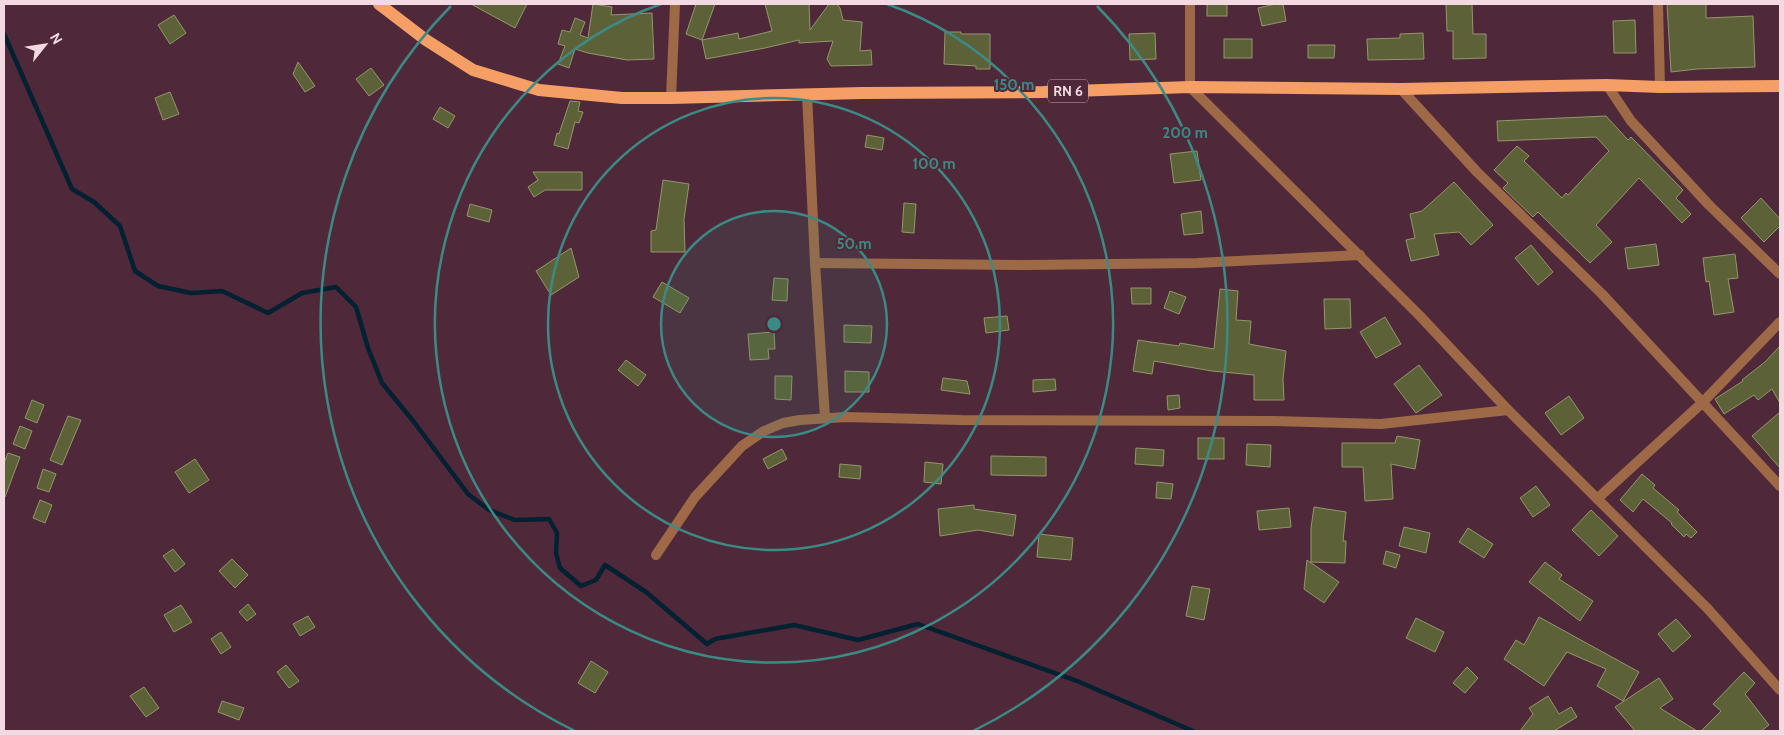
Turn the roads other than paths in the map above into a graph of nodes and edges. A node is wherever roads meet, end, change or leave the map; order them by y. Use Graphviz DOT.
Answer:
graph roads {
  1 [pos="380,4"];
  2 [pos="675,4"];
  3 [pos="1190,4"];
  4 [pos="1658,4"];
  5 [pos="1607,85"];
  6 [pos="1190,87"];
  7 [pos="1660,87"];
  8 [pos="1780,87"];
  9 [pos="1401,89"];
  10 [pos="807,94"];
  11 [pos="671,98"];
  12 [pos="1360,255"];
  13 [pos="815,263"];
  14 [pos="1780,274"];
  15 [pos="1780,322"];
  16 [pos="1702,402"];
  17 [pos="1508,410"];
  18 [pos="825,418"];
  19 [pos="1780,486"];
  20 [pos="1597,499"];
  21 [pos="656,555"];
  22 [pos="1780,690"];
  1 -- 11 [label="main road, RN 6"];
  2 -- 11 [label="street"];
  3 -- 6 [label="street"];
  4 -- 7 [label="street"];
  5 -- 7 [label="main road, RN 6"];
  5 -- 9 [label="main road, RN 6"];
  5 -- 14 [label="street"];
  6 -- 9 [label="main road, RN 6"];
  6 -- 10 [label="main road, RN 6"];
  6 -- 12 [label="street"];
  7 -- 8 [label="main road, RN 6"];
  9 -- 16 [label="street"];
  10 -- 11 [label="main road, RN 6"];
  10 -- 13 [label="street"];
  12 -- 13 [label="street"];
  12 -- 17 [label="street"];
  13 -- 18 [label="street"];
  15 -- 16 [label="street"];
  16 -- 19 [label="street"];
  16 -- 20 [label="street"];
  17 -- 18 [label="street"];
  17 -- 20 [label="street"];
  18 -- 21 [label="street"];
  20 -- 22 [label="street"];
}
